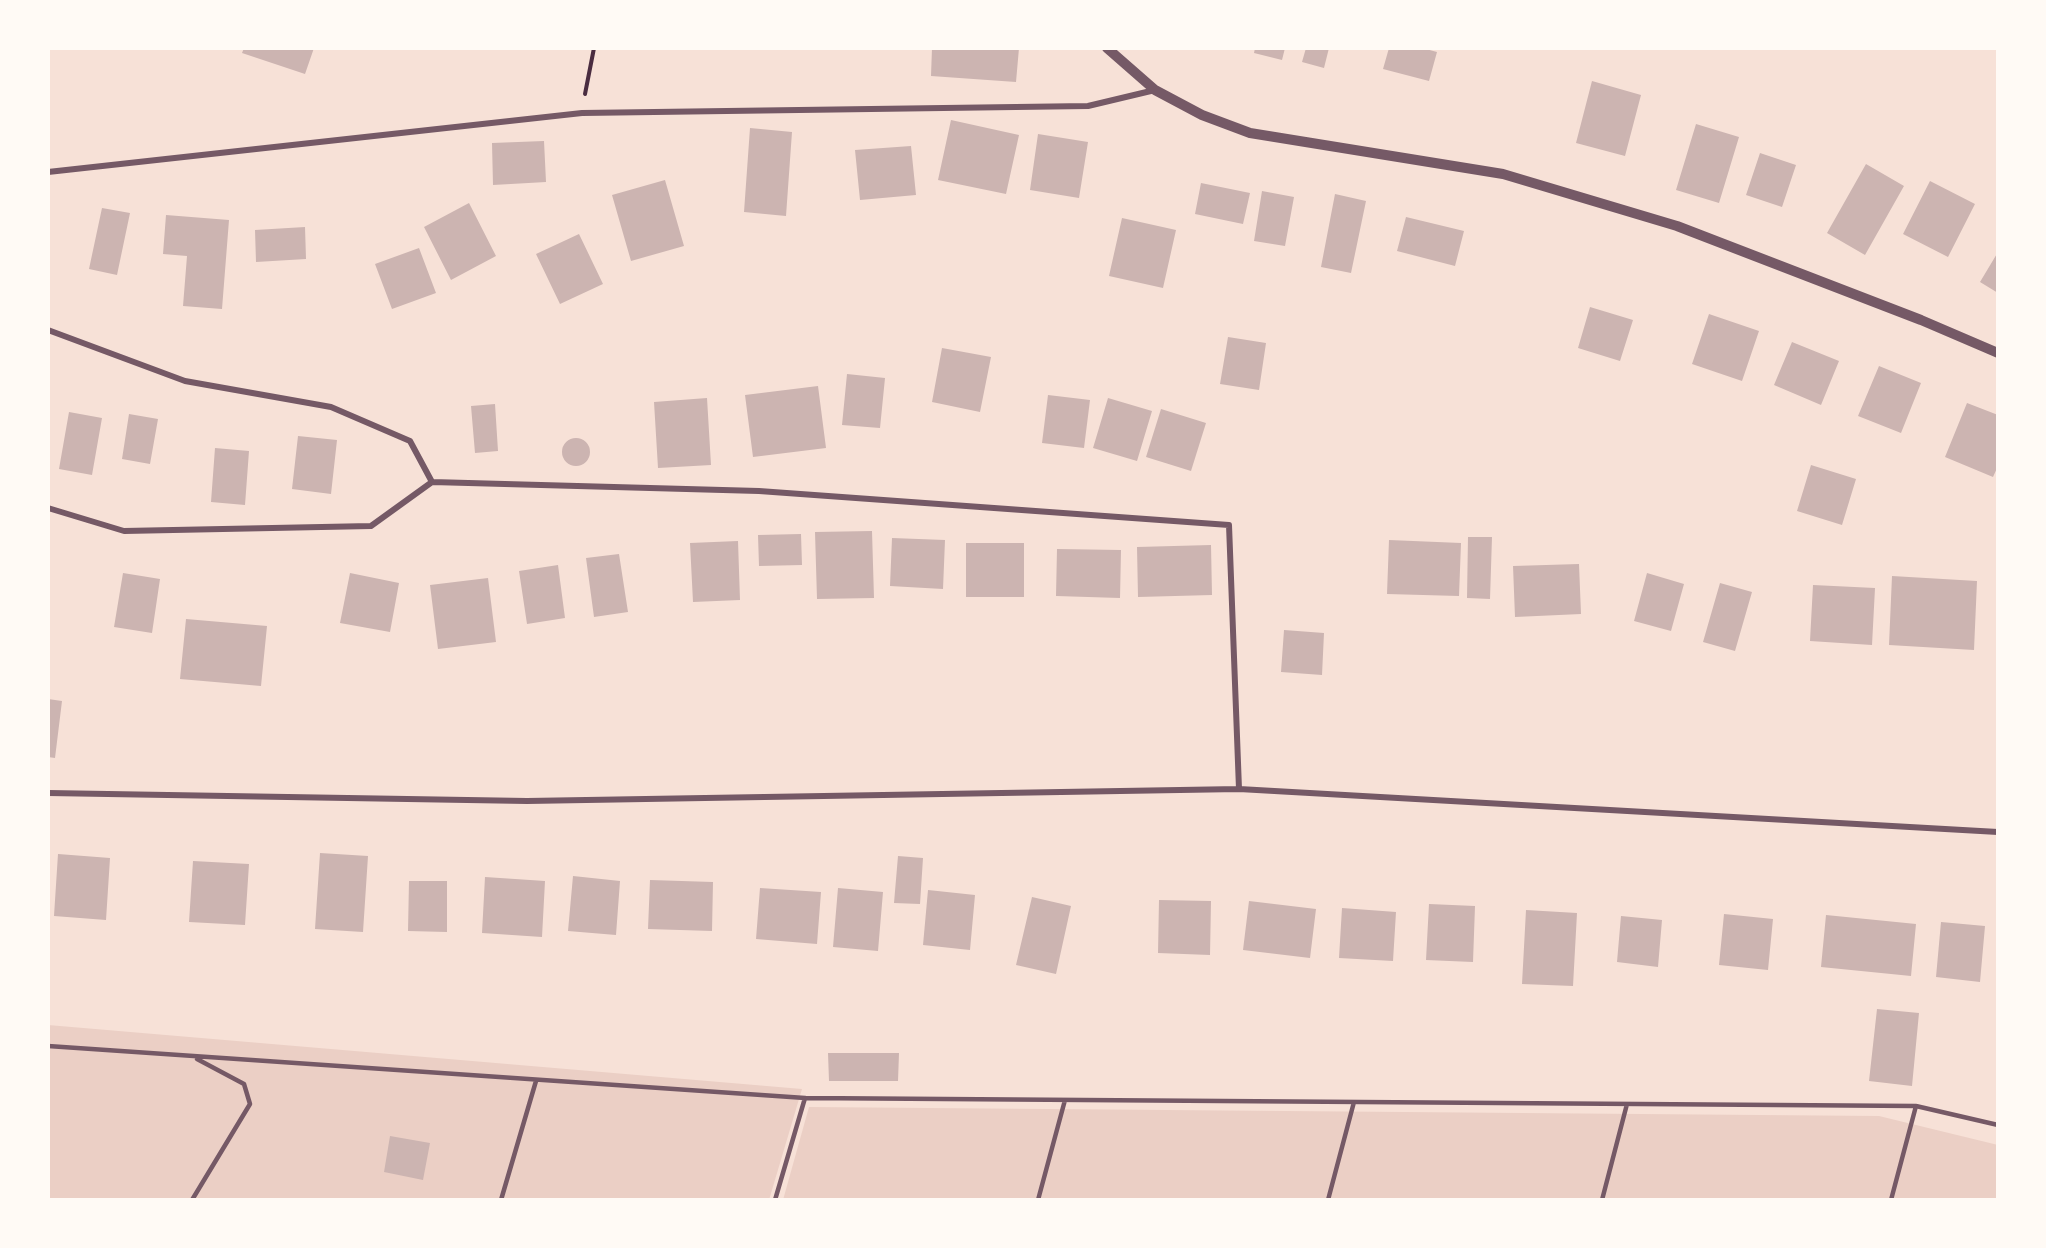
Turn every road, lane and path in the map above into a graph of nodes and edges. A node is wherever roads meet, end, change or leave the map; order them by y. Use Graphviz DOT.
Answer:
graph roads {
  1 [pos="594,48"];
  2 [pos="1107,48"];
  3 [pos="1155,90"];
  4 [pos="582,113"];
  5 [pos="48,172"];
  6 [pos="48,330"];
  7 [pos="1998,353"];
  8 [pos="432,482"];
  9 [pos="48,508"];
  10 [pos="1239,789"];
  11 [pos="48,793"];
  12 [pos="1998,832"];
  13 [pos="48,1046"];
  14 [pos="194,1058"];
  15 [pos="536,1081"];
  16 [pos="805,1098"];
  17 [pos="1065,1100"];
  18 [pos="1354,1102"];
  19 [pos="1627,1104"];
  20 [pos="1916,1106"];
  21 [pos="1998,1125"];
  22 [pos="192,1200"];
  23 [pos="501,1200"];
  24 [pos="775,1200"];
  25 [pos="1038,1200"];
  26 [pos="1328,1200"];
  27 [pos="1602,1200"];
  28 [pos="1891,1200"];
  1 -- 4 [label="path"];
  2 -- 3 [label="street"];
  3 -- 4 [label="street"];
  3 -- 7 [label="street"];
  4 -- 5 [label="street"];
  6 -- 8 [label="street"];
  8 -- 9 [label="street"];
  8 -- 10 [label="street"];
  10 -- 11 [label="street"];
  10 -- 12 [label="street"];
  13 -- 14 [label="lane"];
  14 -- 15 [label="lane"];
  14 -- 22 [label="lane"];
  15 -- 16 [label="lane"];
  15 -- 23 [label="lane"];
  16 -- 17 [label="lane"];
  16 -- 24 [label="lane"];
  17 -- 18 [label="lane"];
  17 -- 25 [label="lane"];
  18 -- 19 [label="lane"];
  18 -- 26 [label="lane"];
  19 -- 20 [label="lane"];
  19 -- 27 [label="lane"];
  20 -- 21 [label="lane"];
  20 -- 28 [label="lane"];
}
